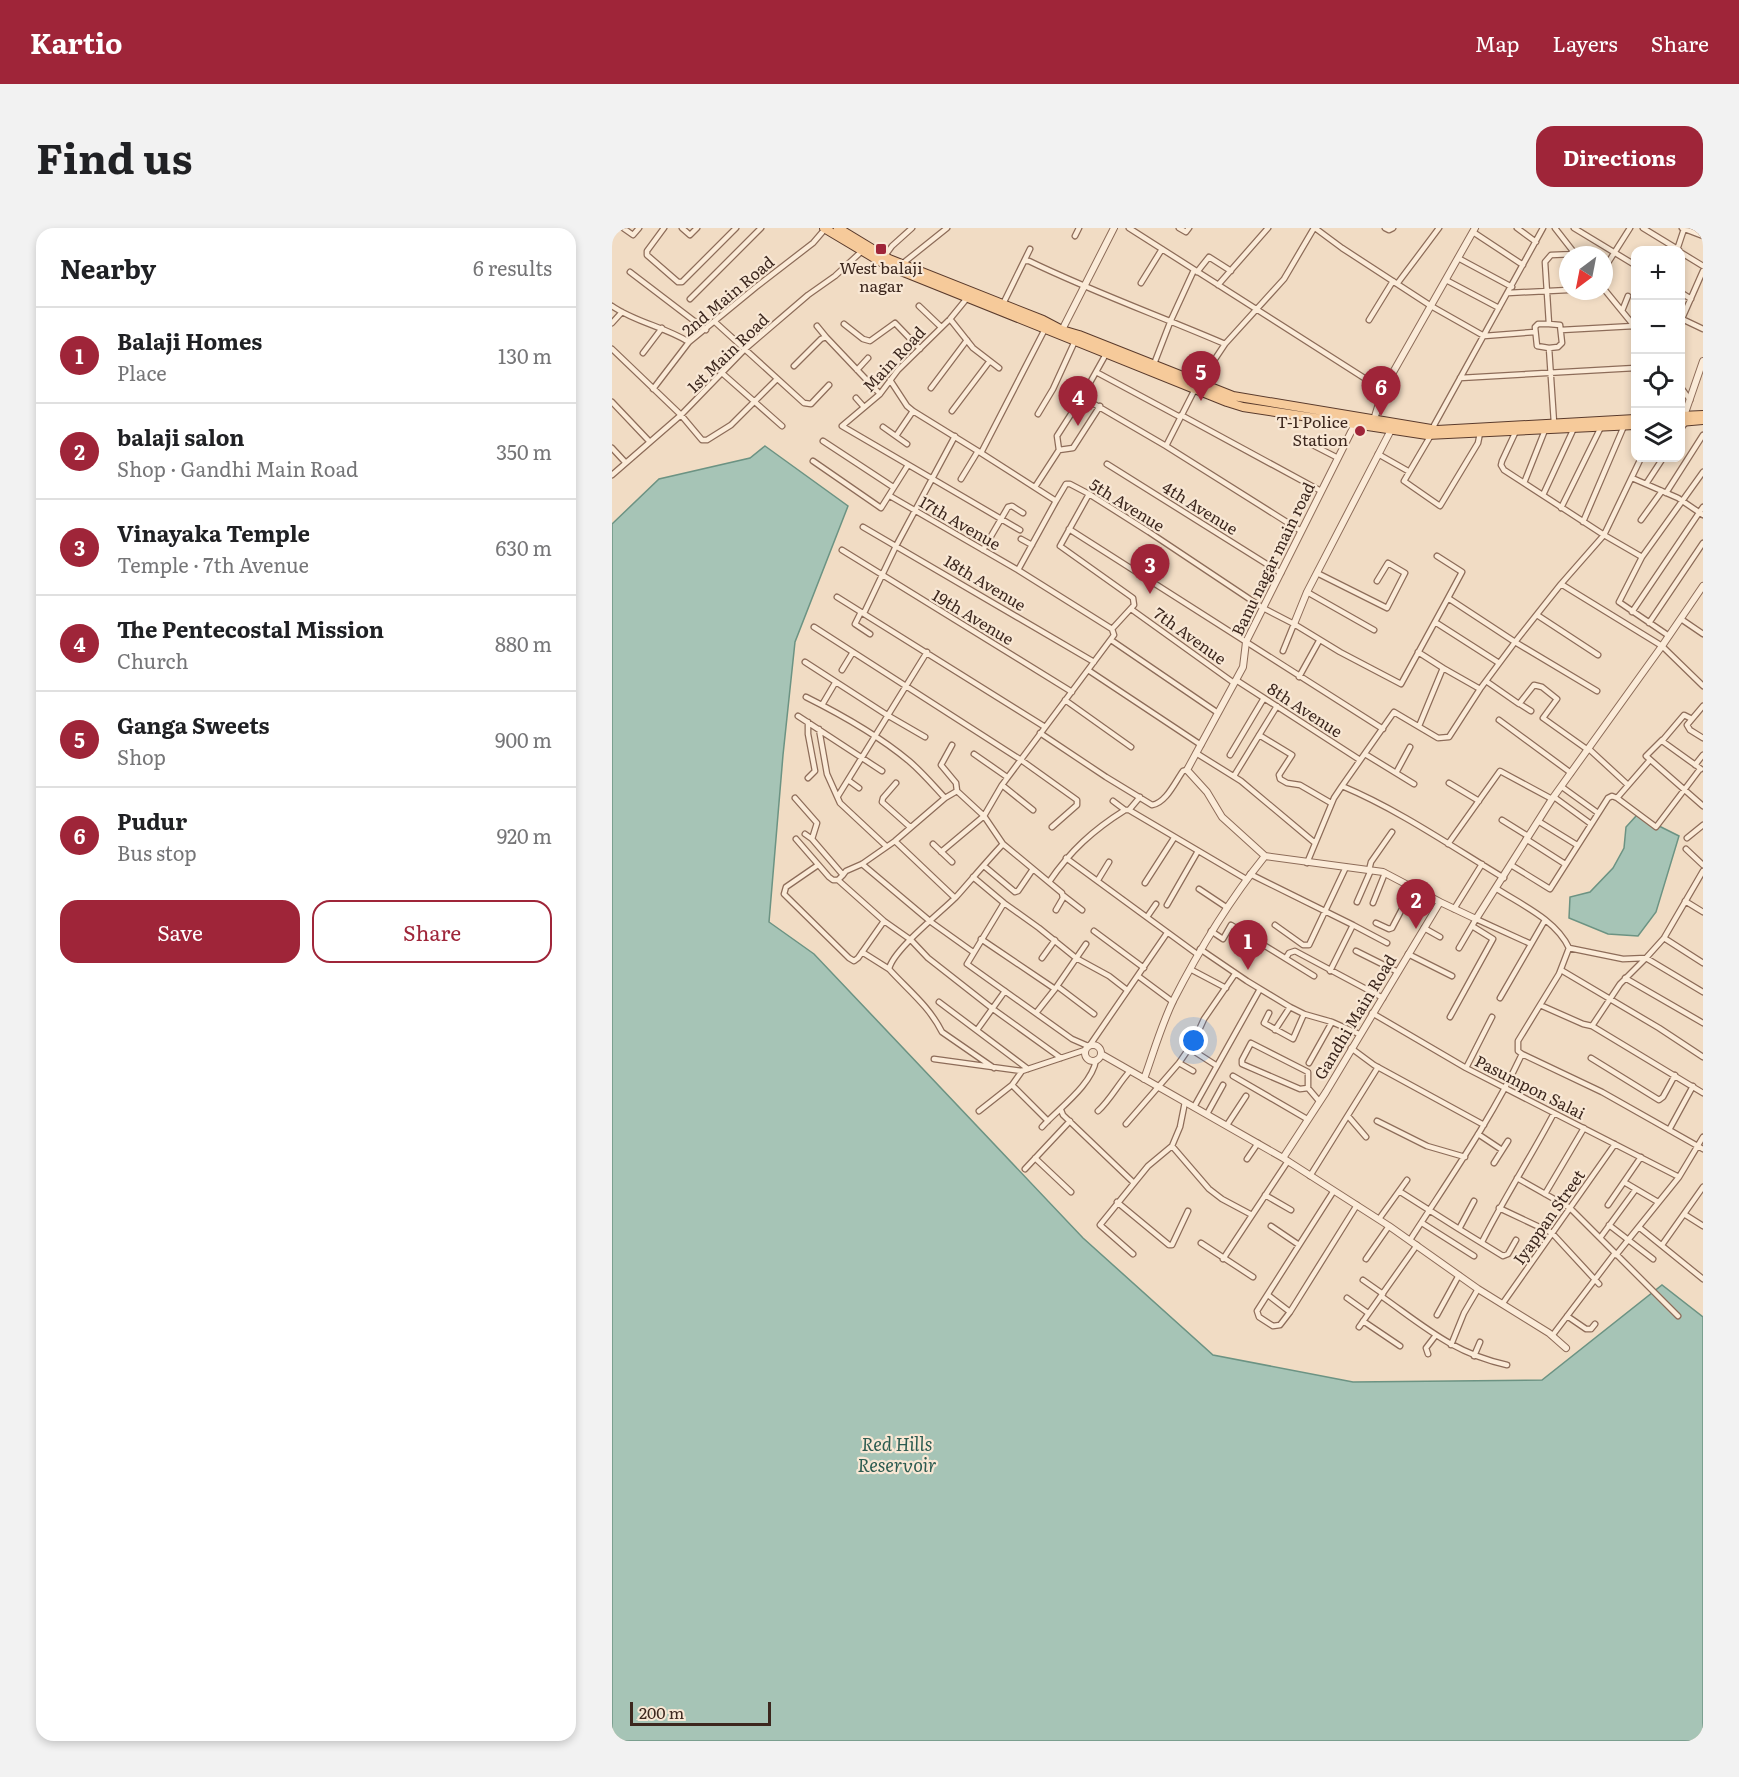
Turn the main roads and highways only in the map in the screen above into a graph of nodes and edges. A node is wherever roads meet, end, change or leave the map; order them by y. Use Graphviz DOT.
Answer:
graph roads {
  1 [pos="825,228"];
  2 [pos="838,228"];
  3 [pos="883,259"];
  4 [pos="970,295"];
  5 [pos="1048,328"];
  6 [pos="1197,386"];
  7 [pos="1703,415"];
  8 [pos="1631,419"];
  9 [pos="1685,419"];
  10 [pos="1685,419"];
  11 [pos="1703,420"];
  12 [pos="1373,423"];
  13 [pos="1631,425"];
  14 [pos="1516,428"];
  15 [pos="1432,432"];
  1 -- 3 [label="main road"];
  2 -- 3 [label="main road"];
  3 -- 4 [label="main road"];
  3 -- 4 [label="main road"];
  4 -- 5 [label="main road"];
  4 -- 5 [label="main road"];
  5 -- 6 [label="main road"];
  5 -- 6 [label="main road"];
  6 -- 12 [label="main road"];
  6 -- 12 [label="main road"];
  7 -- 9 [label="main road"];
  8 -- 14 [label="main road"];
  10 -- 11 [label="main road"];
  12 -- 15 [label="main road"];
  12 -- 15 [label="main road"];
  13 -- 14 [label="main road"];
  14 -- 15 [label="main road"];
}
